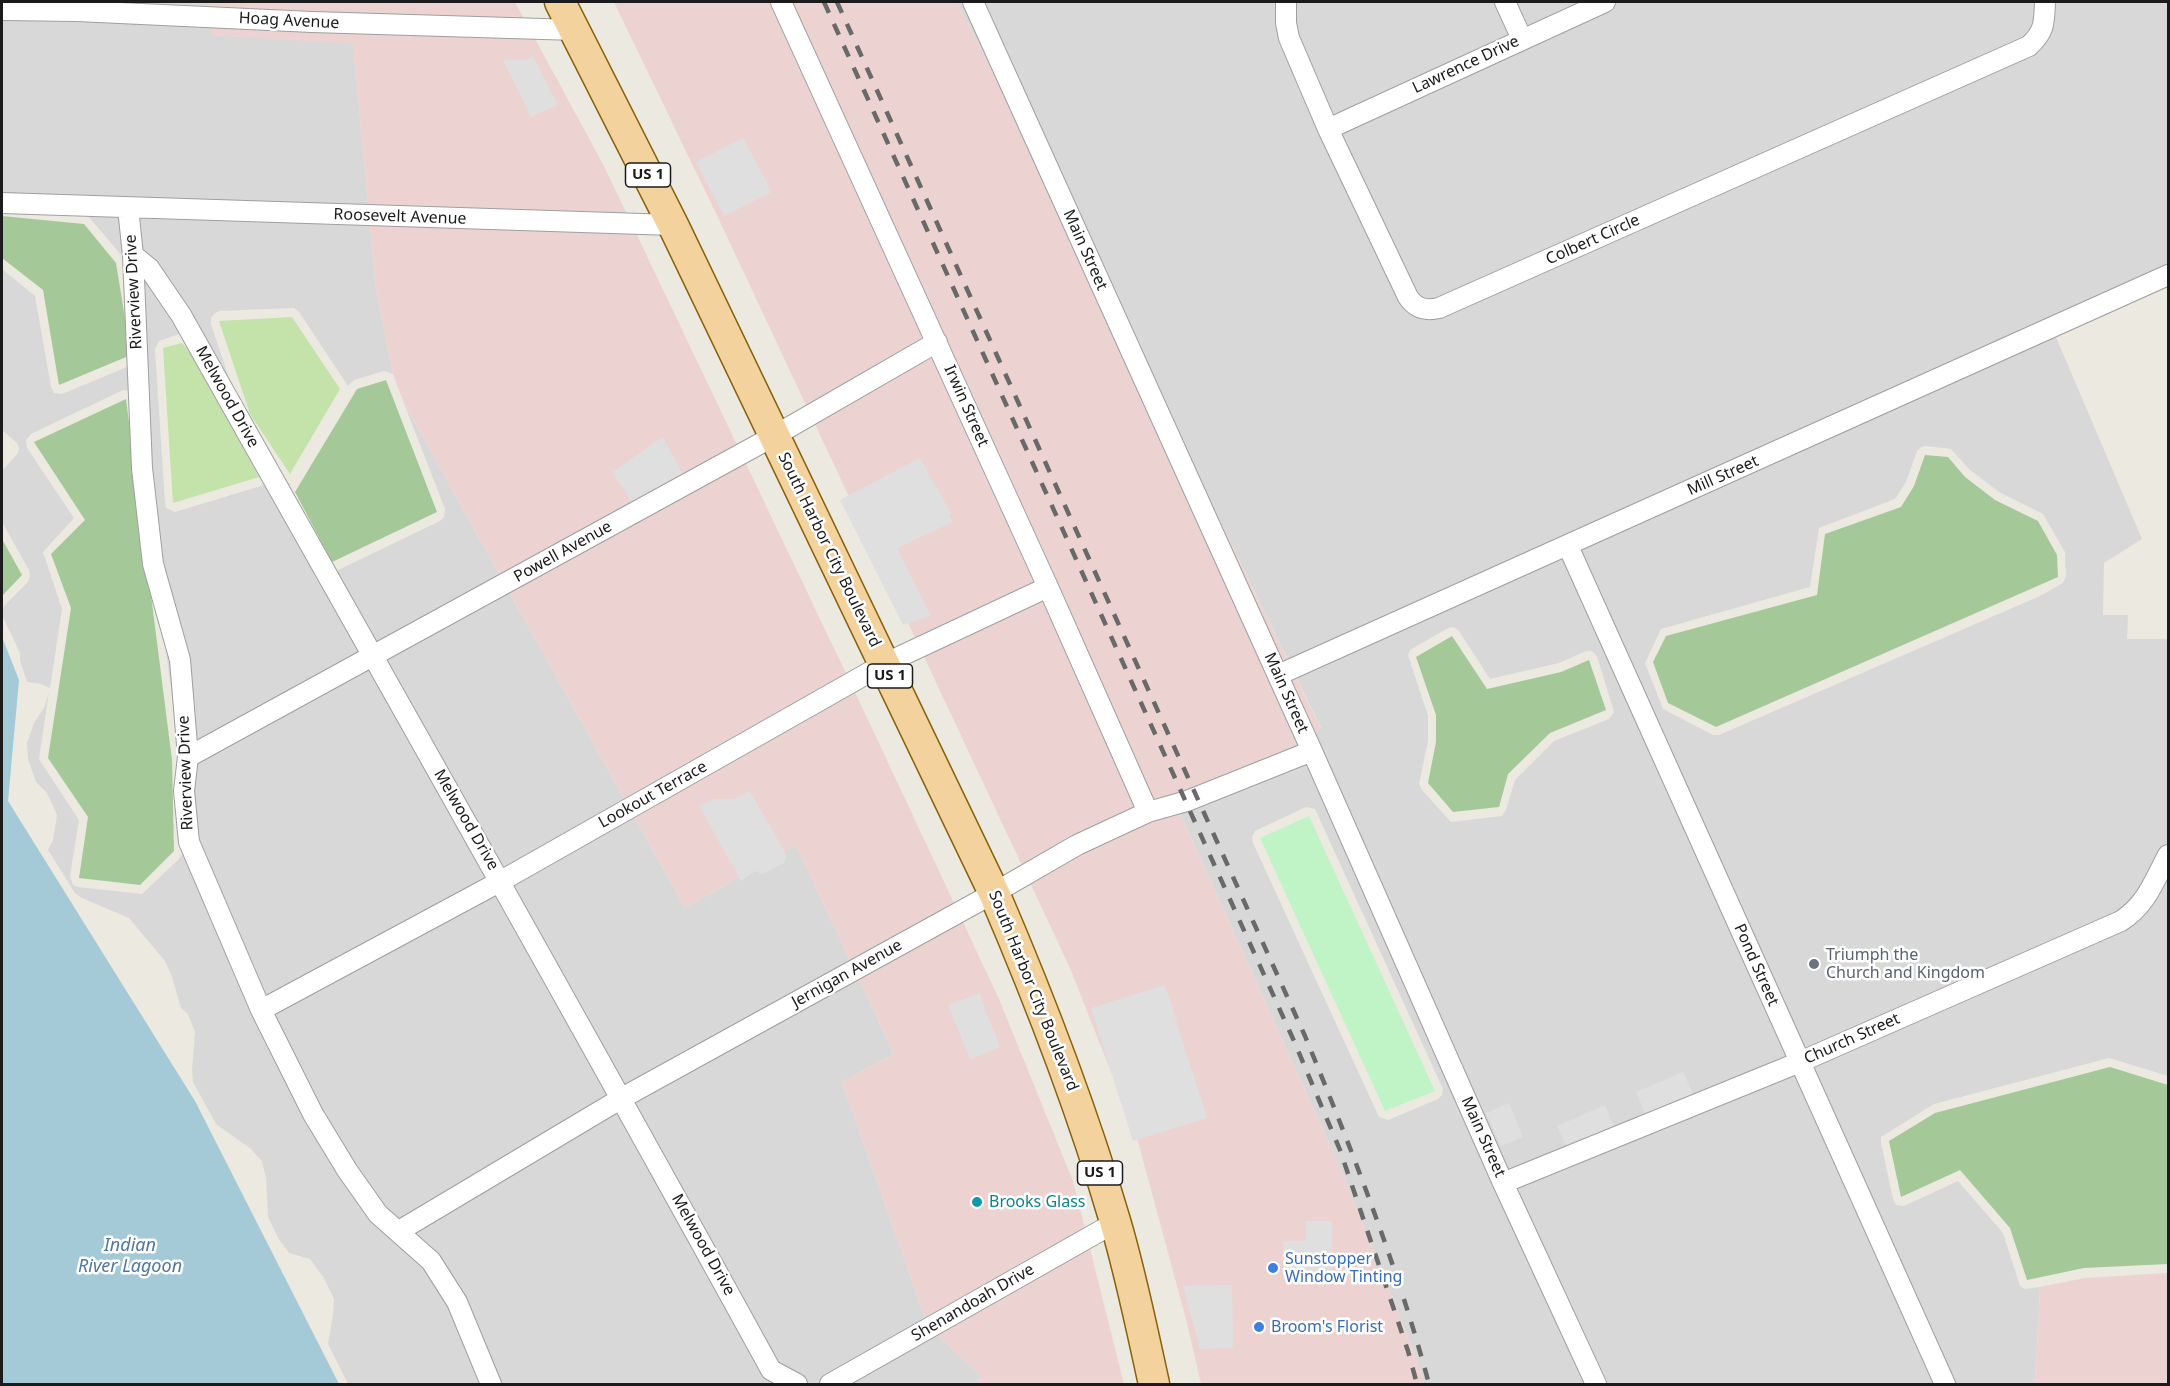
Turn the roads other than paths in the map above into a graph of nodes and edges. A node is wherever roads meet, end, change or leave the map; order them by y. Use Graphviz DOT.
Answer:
graph roads {
  1 [pos="560,2"];
  2 [pos="781,2"];
  3 [pos="973,2"];
  4 [pos="1286,2"];
  5 [pos="1505,2"];
  6 [pos="1605,2"];
  7 [pos="2045,2"];
  8 [pos="2,10"];
  9 [pos="576,30"];
  10 [pos="1522,39"];
  11 [pos="1328,129"];
  12 [pos="2,203"];
  13 [pos="128,208"];
  14 [pos="673,225"];
  15 [pos="133,255"];
  16 [pos="2169,275"];
  17 [pos="937,342"];
  18 [pos="774,436"];
  19 [pos="1568,546"];
  20 [pos="1048,587"];
  21 [pos="372,656"];
  22 [pos="884,664"];
  23 [pos="1278,675"];
  24 [pos="1312,751"];
  25 [pos="188,757"];
  26 [pos="1148,813"];
  27 [pos="2169,855"];
  28 [pos="501,881"];
  29 [pos="994,893"];
  30 [pos="261,1010"];
  31 [pos="1800,1062"];
  32 [pos="622,1098"];
  33 [pos="1503,1183"];
  34 [pos="1116,1222"];
  35 [pos="399,1231"];
  36 [pos="491,1384"];
  37 [pos="797,1384"];
  38 [pos="830,1384"];
  39 [pos="1154,1384"];
  40 [pos="1596,1384"];
  41 [pos="1945,1384"];
  1 -- 9 [label="main road, South Harbor City Boulevard / US 1"];
  2 -- 17 [label="street, Irwin Street"];
  3 -- 23 [label="street, Main Street"];
  4 -- 11 [label="street, Colbert Circle"];
  5 -- 10 [label="street"];
  6 -- 10 [label="street, Lawrence Drive"];
  7 -- 11 [label="street, Colbert Circle"];
  8 -- 9 [label="street, Hoag Avenue"];
  9 -- 14 [label="main road, South Harbor City Boulevard / US 1"];
  10 -- 11 [label="street, Lawrence Drive"];
  12 -- 13 [label="street"];
  13 -- 14 [label="street, Roosevelt Avenue"];
  13 -- 15 [label="street, Riverview Drive"];
  14 -- 18 [label="main road, South Harbor City Boulevard / US 1"];
  15 -- 21 [label="street, Melwood Drive"];
  15 -- 25 [label="street, Riverview Drive"];
  16 -- 19 [label="street, Mill Street"];
  17 -- 18 [label="street, Powell Avenue"];
  17 -- 20 [label="street, Irwin Street"];
  18 -- 21 [label="street, Powell Avenue"];
  18 -- 22 [label="main road, South Harbor City Boulevard / US 1"];
  19 -- 23 [label="street, Mill Street"];
  19 -- 31 [label="street, Pond Street"];
  20 -- 22 [label="street, Lookout Terrace"];
  20 -- 26 [label="street, Irwin Street"];
  21 -- 25 [label="street, Powell Avenue"];
  21 -- 28 [label="street, Melwood Drive"];
  22 -- 28 [label="street, Lookout Terrace"];
  22 -- 29 [label="main road, South Harbor City Boulevard / US 1"];
  23 -- 24 [label="street, Main Street"];
  24 -- 26 [label="street, Jernigan Avenue"];
  24 -- 33 [label="street, Main Street"];
  25 -- 30 [label="street, Riverview Drive"];
  26 -- 29 [label="street, Jernigan Avenue"];
  27 -- 31 [label="street, Church Street"];
  28 -- 30 [label="street, Lookout Terrace"];
  28 -- 32 [label="street, Melwood Drive"];
  29 -- 32 [label="street, Jernigan Avenue"];
  29 -- 34 [label="main road, South Harbor City Boulevard / US 1"];
  30 -- 35 [label="street, Riverview Drive"];
  31 -- 33 [label="street, Church Street"];
  31 -- 41 [label="street, Pond Street"];
  32 -- 35 [label="street, Jernigan Avenue"];
  32 -- 37 [label="street, Melwood Drive"];
  33 -- 40 [label="street, Main Street"];
  34 -- 38 [label="street, Shenandoah Drive"];
  34 -- 39 [label="main road, South Harbor City Boulevard / US 1"];
  35 -- 36 [label="street, Riverview Drive"];
}
